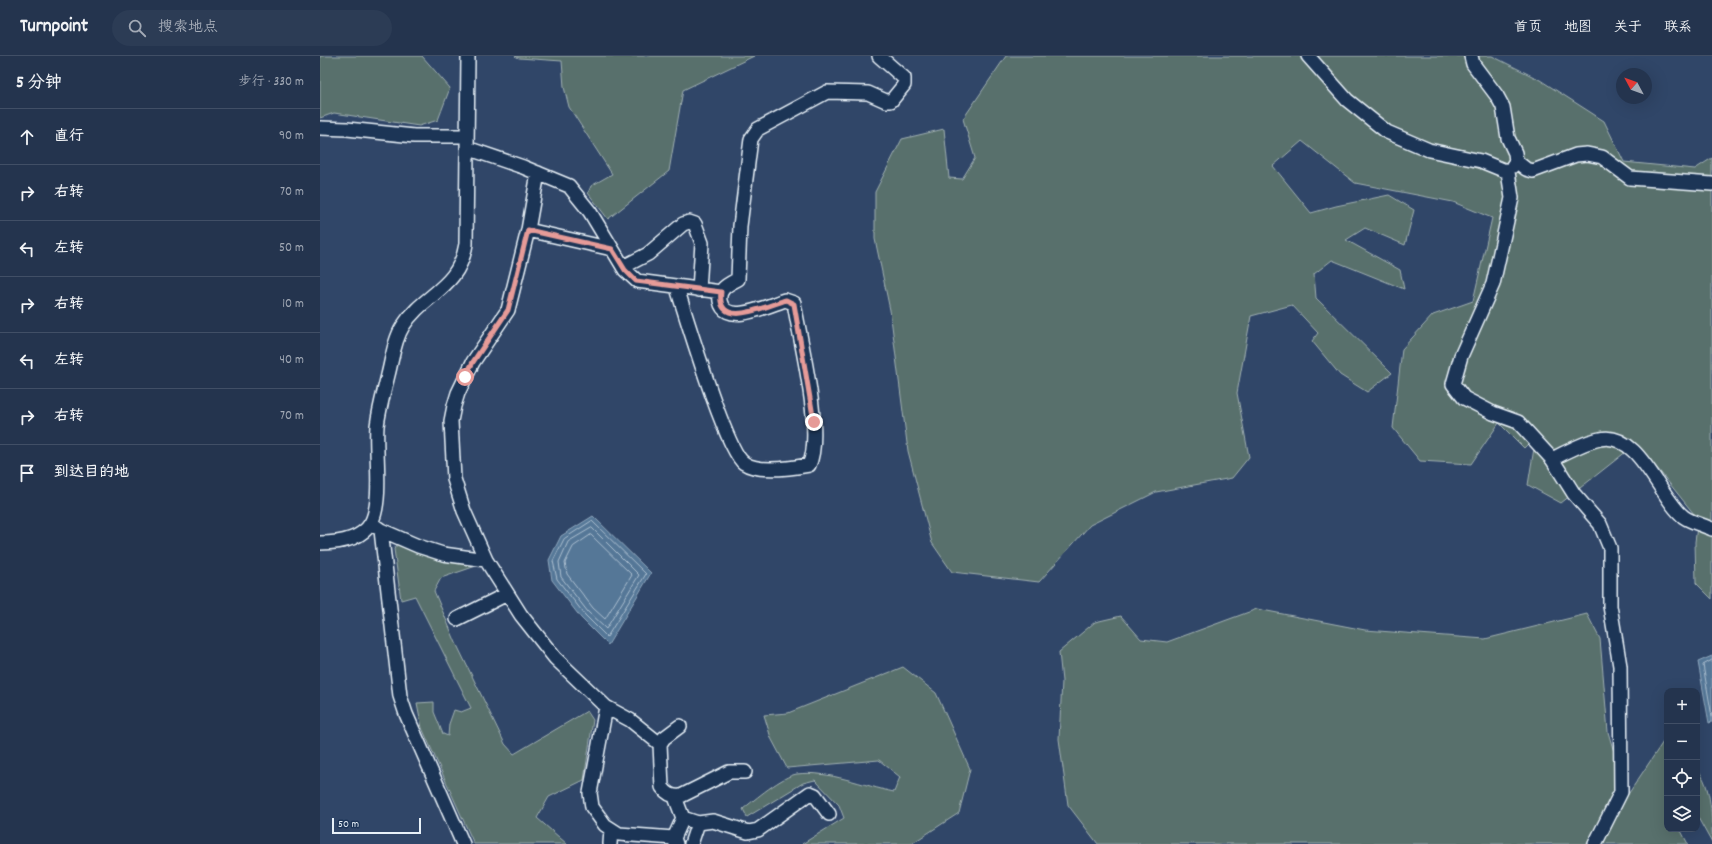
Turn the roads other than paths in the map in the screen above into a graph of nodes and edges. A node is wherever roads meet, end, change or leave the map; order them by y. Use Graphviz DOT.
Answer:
graph roads {
  1 [pos="468,56"];
  2 [pos="879,56"];
  3 [pos="1308,56"];
  4 [pos="1471,56"];
  5 [pos="320,128"];
  6 [pos="467,142"];
  7 [pos="1516,161"];
  8 [pos="1508,172"];
  9 [pos="538,173"];
  10 [pos="1712,184"];
  11 [pos="528,230"];
  12 [pos="612,249"];
  13 [pos="623,267"];
  14 [pos="677,288"];
  15 [pos="699,290"];
  16 [pos="721,292"];
  17 [pos="1552,459"];
  18 [pos="376,526"];
  19 [pos="1712,529"];
  20 [pos="320,543"];
  21 [pos="486,560"];
  22 [pos="507,594"];
  23 [pos="457,619"];
  24 [pos="606,707"];
  25 [pos="680,726"];
  26 [pos="660,744"];
  27 [pos="745,772"];
  28 [pos="675,797"];
  29 [pos="829,814"];
  30 [pos="683,818"];
  31 [pos="698,823"];
  32 [pos="611,829"];
  33 [pos="675,841"];
  34 [pos="463,844"];
  35 [pos="610,844"];
  36 [pos="691,844"];
  37 [pos="1595,844"];
  1 -- 6 [label="street"];
  2 -- 16 [label="street"];
  3 -- 8 [label="street"];
  4 -- 7 [label="street"];
  5 -- 6 [label="street"];
  6 -- 9 [label="street"];
  6 -- 18 [label="street"];
  7 -- 8 [label="street"];
  7 -- 10 [label="street"];
  8 -- 17 [label="street"];
  9 -- 11 [label="street"];
  9 -- 12 [label="street"];
  11 -- 12 [label="street"];
  11 -- 21 [label="street"];
  12 -- 13 [label="street"];
  13 -- 14 [label="street"];
  13 -- 15 [label="street"];
  14 -- 15 [label="street"];
  14 -- 16 [label="street"];
  15 -- 16 [label="street"];
  17 -- 19 [label="street"];
  17 -- 37 [label="street"];
  18 -- 20 [label="street"];
  18 -- 21 [label="street"];
  18 -- 34 [label="street"];
  21 -- 22 [label="street"];
  22 -- 23 [label="street"];
  22 -- 24 [label="street"];
  24 -- 26 [label="street"];
  24 -- 32 [label="street"];
  25 -- 26 [label="street"];
  26 -- 28 [label="street"];
  27 -- 28 [label="street"];
  28 -- 30 [label="street"];
  29 -- 31 [label="street"];
  30 -- 31 [label="street"];
  30 -- 33 [label="street"];
  31 -- 36 [label="street"];
  32 -- 33 [label="street"];
  32 -- 35 [label="street"];
}
